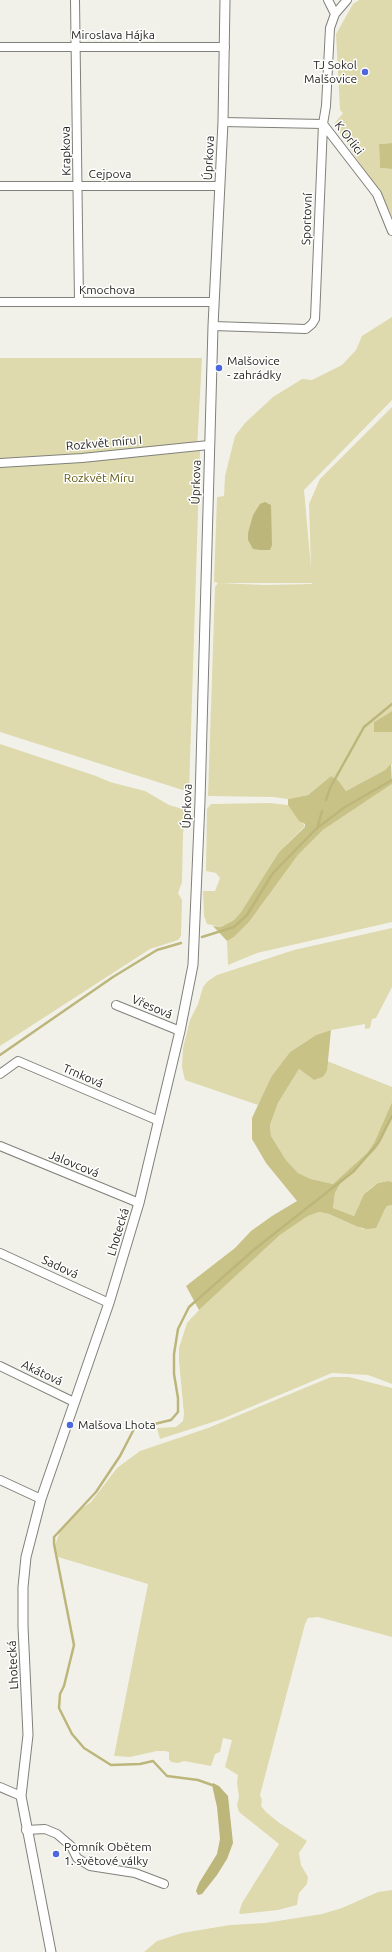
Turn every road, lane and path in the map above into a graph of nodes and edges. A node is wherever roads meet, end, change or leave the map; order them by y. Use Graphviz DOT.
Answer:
graph roads {
  1 [pos="75,0"];
  2 [pos="225,0"];
  3 [pos="328,0"];
  4 [pos="346,0"];
  5 [pos="335,14"];
  6 [pos="0,47"];
  7 [pos="76,47"];
  8 [pos="225,47"];
  9 [pos="223,122"];
  10 [pos="323,124"];
  11 [pos="0,186"];
  12 [pos="79,186"];
  13 [pos="219,186"];
  14 [pos="392,231"];
  15 [pos="0,302"];
  16 [pos="79,302"];
  17 [pos="214,302"];
  18 [pos="213,326"];
  19 [pos="210,445"];
  20 [pos="0,463"];
  21 [pos="193,965"];
  22 [pos="116,1004"];
  23 [pos="180,1031"];
  24 [pos="0,1074"];
  25 [pos="159,1121"];
  26 [pos="0,1146"];
  27 [pos="139,1203"];
  28 [pos="0,1253"];
  29 [pos="109,1303"];
  30 [pos="0,1366"];
  31 [pos="74,1402"];
  32 [pos="0,1480"];
  33 [pos="41,1499"];
  34 [pos="0,1787"];
  35 [pos="21,1796"];
  36 [pos="26,1830"];
  37 [pos="164,1884"];
  38 [pos="52,1952"];
  1 -- 7 [label="street, Krapkova"];
  2 -- 8 [label="street, Úprkova"];
  3 -- 5 [label="street"];
  4 -- 5 [label="street, Sportovní"];
  5 -- 10 [label="street, Sportovní"];
  6 -- 7 [label="street, Miroslava Hájka"];
  7 -- 8 [label="street, Miroslava Hájka"];
  7 -- 12 [label="street, Krapkova"];
  8 -- 9 [label="street, Úprkova"];
  9 -- 10 [label="street, K Orlici"];
  9 -- 13 [label="street, Úprkova"];
  10 -- 14 [label="street, K Orlici"];
  10 -- 18 [label="street, Sportovní"];
  11 -- 12 [label="street, Cejpova"];
  12 -- 13 [label="street, Cejpova"];
  12 -- 16 [label="street, Krapkova"];
  13 -- 17 [label="street, Úprkova"];
  15 -- 16 [label="street, Kmochova"];
  16 -- 17 [label="street, Kmochova"];
  17 -- 18 [label="street, Úprkova"];
  18 -- 19 [label="street, Úprkova"];
  19 -- 20 [label="street, Rozkvět míru I"];
  19 -- 21 [label="street, Úprkova"];
  21 -- 23 [label="street, Lhotecká"];
  22 -- 23 [label="street, Vřesová"];
  23 -- 25 [label="street, Lhotecká"];
  24 -- 25 [label="street, Trnková"];
  25 -- 27 [label="street, Lhotecká"];
  26 -- 27 [label="street, Jalovcová"];
  27 -- 29 [label="street, Lhotecká"];
  28 -- 29 [label="street, Sadová"];
  29 -- 31 [label="street, Lhotecká"];
  30 -- 31 [label="street, Akátová"];
  31 -- 33 [label="street, Lhotecká"];
  32 -- 33 [label="street"];
  33 -- 35 [label="street, Lhotecká"];
  34 -- 35 [label="street"];
  35 -- 36 [label="street, Lhotecká"];
  36 -- 37 [label="street"];
  36 -- 38 [label="street, Lhotecká"];
}
